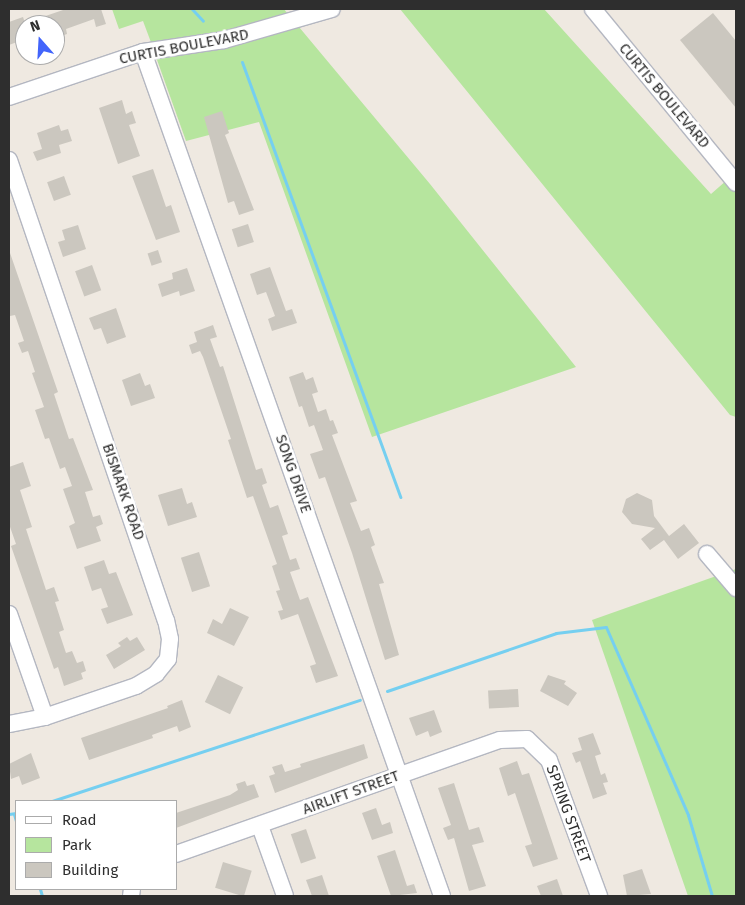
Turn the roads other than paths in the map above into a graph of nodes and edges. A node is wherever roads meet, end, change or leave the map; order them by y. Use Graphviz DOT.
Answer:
graph roads {
  1 [pos="332,9"];
  2 [pos="592,9"];
  3 [pos="144,52"];
  4 [pos="9,98"];
  5 [pos="9,160"];
  6 [pos="736,183"];
  7 [pos="707,554"];
  8 [pos="736,588"];
  9 [pos="9,614"];
  10 [pos="45,717"];
  11 [pos="9,724"];
  12 [pos="527,739"];
  13 [pos="400,776"];
  14 [pos="260,826"];
  15 [pos="178,853"];
  16 [pos="285,896"];
  17 [pos="442,896"];
  18 [pos="599,896"];
  1 -- 3 [label="street, CURTIS BOULEVARD"];
  2 -- 6 [label="street, CURTIS BOULEVARD"];
  3 -- 4 [label="street, CURTIS BOULEVARD"];
  3 -- 13 [label="street, SONG DRIVE"];
  5 -- 10 [label="street, BISMARK ROAD"];
  7 -- 8 [label="street"];
  9 -- 10 [label="street"];
  10 -- 11 [label="street, BISMARK ROAD"];
  12 -- 13 [label="street, AIRLIFT STREET"];
  12 -- 18 [label="street, SPRING STREET"];
  13 -- 14 [label="street, AIRLIFT STREET"];
  13 -- 17 [label="street, SONG DRIVE"];
  14 -- 15 [label="street, AIRLIFT STREET"];
  14 -- 16 [label="street"];
}
